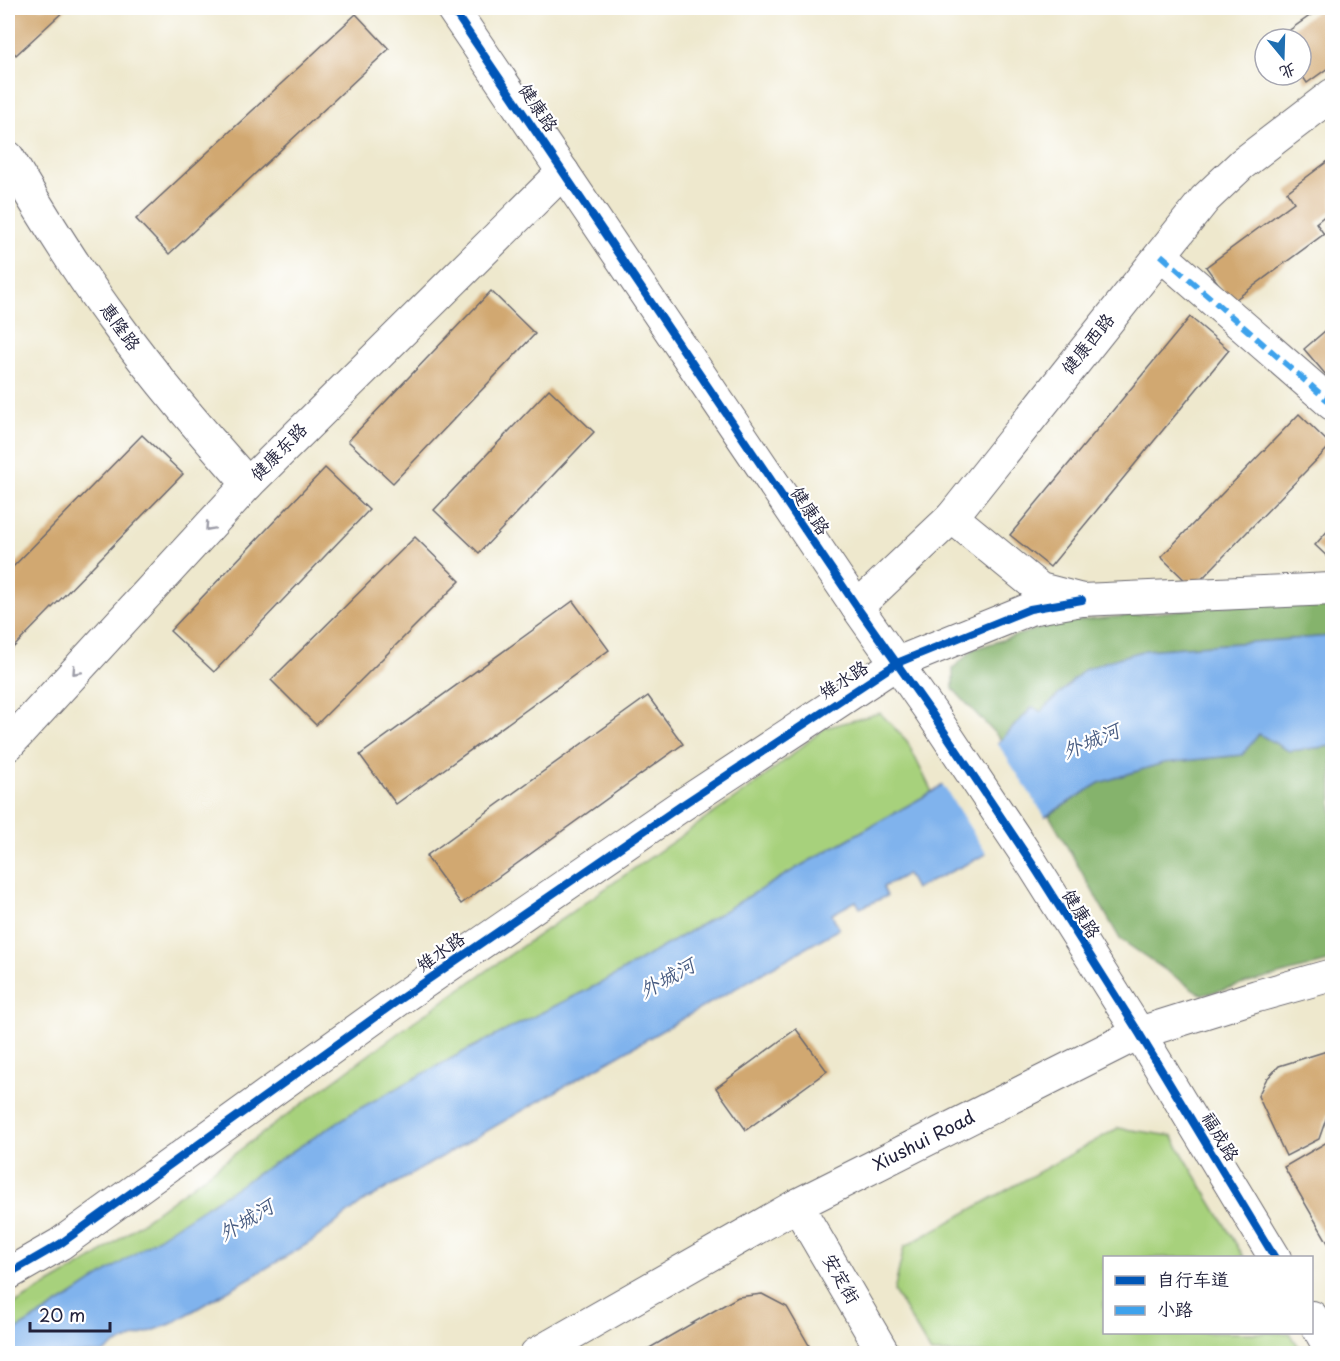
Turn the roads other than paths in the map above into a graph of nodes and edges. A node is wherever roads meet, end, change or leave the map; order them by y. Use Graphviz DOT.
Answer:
graph roads {
  1 [pos="452,8"];
  2 [pos="1332,95"];
  3 [pos="8,158"];
  4 [pos="563,172"];
  5 [pos="1161,255"];
  6 [pos="1332,404"];
  7 [pos="248,484"];
  8 [pos="952,517"];
  9 [pos="1332,589"];
  10 [pos="1082,600"];
  11 [pos="857,607"];
  12 [pos="897,663"];
  13 [pos="8,745"];
  14 [pos="1332,975"];
  15 [pos="1139,1033"];
  16 [pos="797,1205"];
  17 [pos="1274,1256"];
  18 [pos="8,1274"];
  19 [pos="1313,1320"];
  20 [pos="1332,1352"];
  21 [pos="536,1353"];
  22 [pos="884,1353"];
  1 -- 4 [label="street, 健康路"];
  2 -- 5 [label="street, 健康西路"];
  3 -- 7 [label="street, 惠隆路"];
  4 -- 7 [label="street, 健康东路"];
  4 -- 11 [label="street, 健康路"];
  5 -- 6 [label="street"];
  5 -- 8 [label="street, 健康西路"];
  7 -- 13 [label="street, 健康东路, one-way"];
  8 -- 10 [label="street"];
  8 -- 11 [label="street, 健康西路"];
  9 -- 10 [label="street"];
  10 -- 12 [label="street, 雉水路"];
  11 -- 12 [label="street, 健康路"];
  12 -- 15 [label="street, 健康路"];
  12 -- 18 [label="street, 雉水路"];
  14 -- 15 [label="street, Xiushui Road"];
  15 -- 16 [label="street, Xiushui Road"];
  15 -- 17 [label="street, 福成路"];
  16 -- 21 [label="street, Xiushui Road"];
  16 -- 22 [label="street, 安定街"];
  19 -- 20 [label="street"];
}
